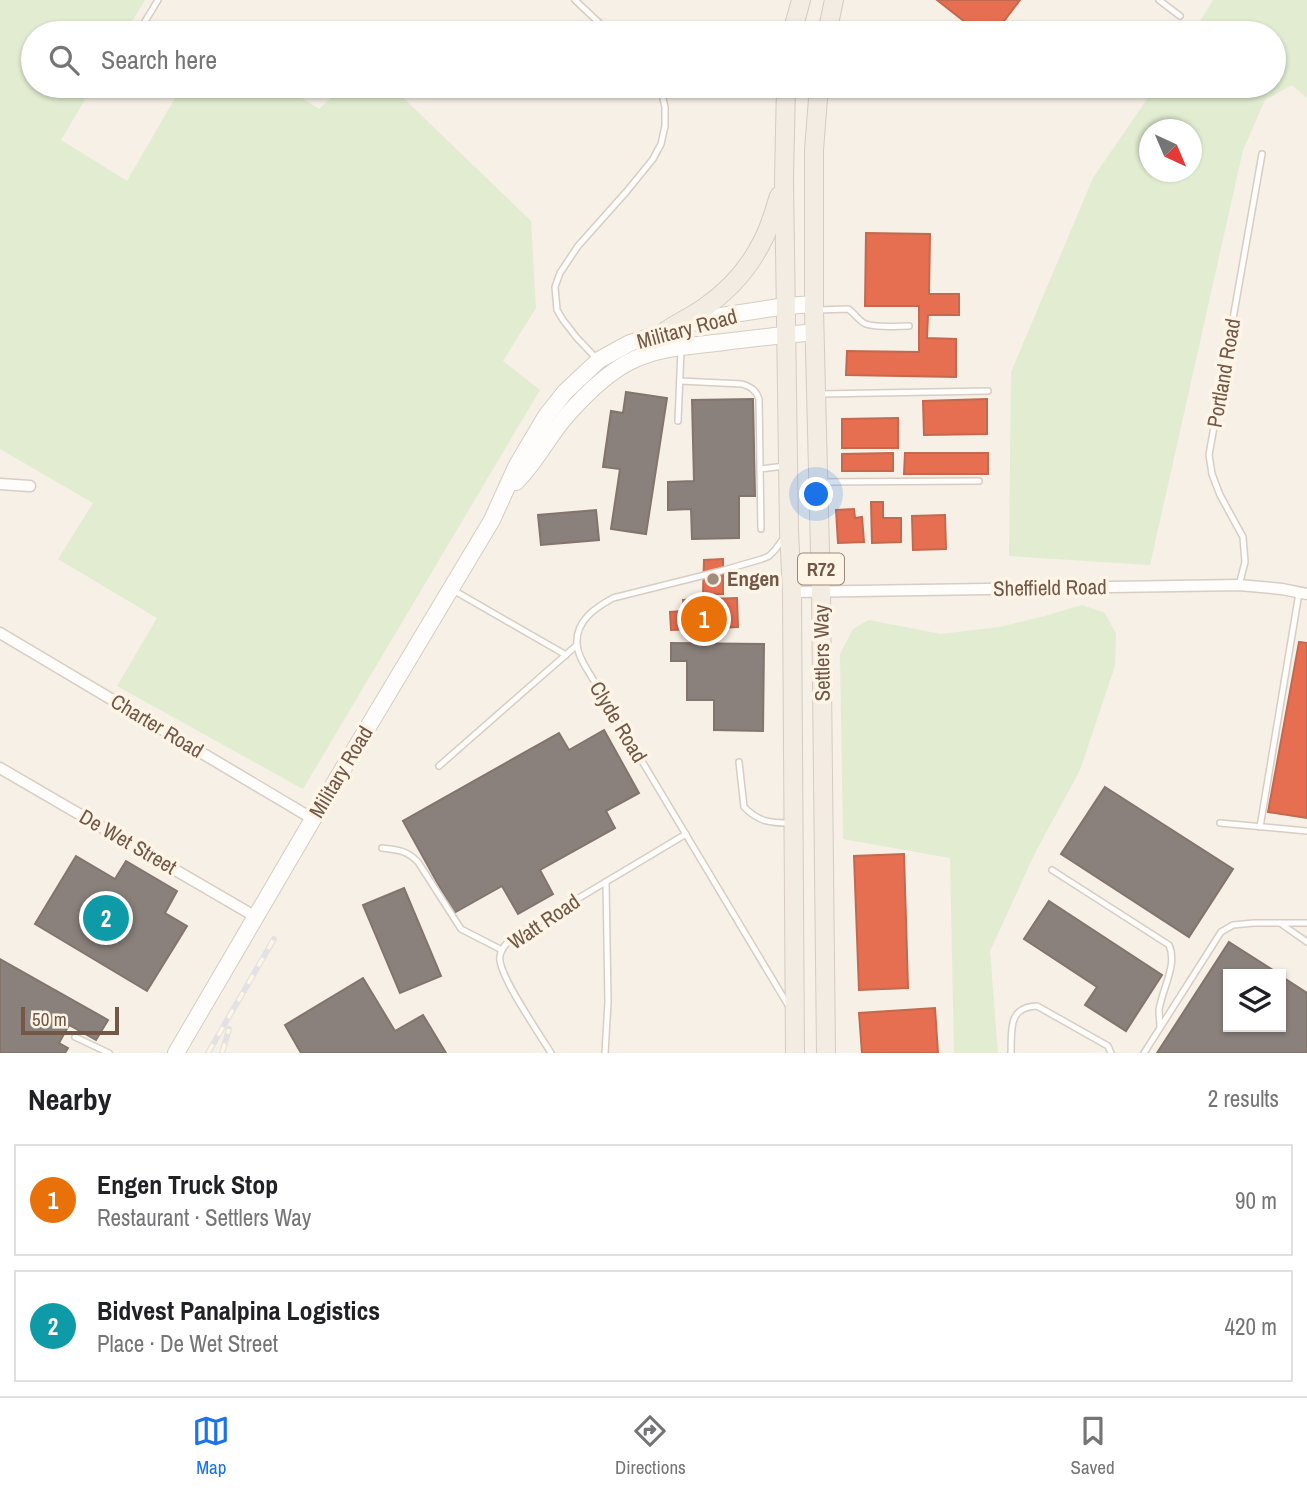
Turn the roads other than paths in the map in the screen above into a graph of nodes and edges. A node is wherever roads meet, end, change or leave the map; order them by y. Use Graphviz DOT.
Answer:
graph roads {
  1 [pos="158,0"];
  2 [pos="575,0"];
  3 [pos="801,0"];
  4 [pos="834,0"];
  5 [pos="1158,0"];
  6 [pos="1180,16"];
  7 [pos="145,21"];
  8 [pos="597,21"];
  9 [pos="795,21"];
  10 [pos="830,21"];
  11 [pos="663,98"];
  12 [pos="786,98"];
  13 [pos="818,98"];
  14 [pos="1262,154"];
  15 [pos="784,179"];
  16 [pos="786,306"];
  17 [pos="814,307"];
  18 [pos="909,326"];
  19 [pos="815,332"];
  20 [pos="663,333"];
  21 [pos="787,334"];
  22 [pos="682,347"];
  23 [pos="599,360"];
  24 [pos="612,373"];
  25 [pos="680,381"];
  26 [pos="988,391"];
  27 [pos="816,394"];
  28 [pos="678,421"];
  29 [pos="788,465"];
  30 [pos="760,469"];
  31 [pos="979,481"];
  32 [pos="818,482"];
  33 [pos="0,484"];
  34 [pos="30,486"];
  35 [pos="506,491"];
  36 [pos="761,529"];
  37 [pos="789,531"];
  38 [pos="1239,585"];
  39 [pos="451,588"];
  40 [pos="821,591"];
  41 [pos="792,592"];
  42 [pos="1303,593"];
  43 [pos="0,633"];
  44 [pos="577,645"];
  45 [pos="566,654"];
  46 [pos="739,762"];
  47 [pos="439,766"];
  48 [pos="0,768"];
  49 [pos="313,819"];
  50 [pos="1220,822"];
  51 [pos="793,823"];
  52 [pos="1260,827"];
  53 [pos="1307,831"];
  54 [pos="686,834"];
  55 [pos="382,848"];
  56 [pos="1052,870"];
  57 [pos="606,882"];
  58 [pos="256,917"];
  59 [pos="1280,923"];
  60 [pos="1307,923"];
  61 [pos="1307,942"];
  62 [pos="502,950"];
  63 [pos="795,1017"];
  64 [pos="1160,1027"];
  65 [pos="75,1037"];
  66 [pos="109,1053"];
  67 [pos="176,1053"];
  68 [pos="551,1053"];
  69 [pos="605,1053"];
  70 [pos="796,1053"];
  71 [pos="826,1053"];
  72 [pos="1011,1053"];
  73 [pos="1111,1053"];
  74 [pos="1144,1053"];
  1 -- 7 [label="lane"];
  2 -- 8 [label="lane"];
  3 -- 9 [label="main road"];
  4 -- 10 [label="main road"];
  5 -- 6 [label="lane"];
  11 -- 23 [label="lane"];
  12 -- 15 [label="main road, Settlers Way / R72"];
  13 -- 17 [label="main road, Settlers Way / R72"];
  14 -- 38 [label="lane, Portland Road"];
  15 -- 16 [label="main road, Settlers Way / R72"];
  15 -- 20 [label="main road"];
  16 -- 17 [label="street, Military Road"];
  16 -- 20 [label="street, Military Road"];
  16 -- 21 [label="main road, Settlers Way / R72"];
  17 -- 18 [label="lane"];
  17 -- 19 [label="main road, Settlers Way / R72"];
  19 -- 21 [label="street, Military Road"];
  19 -- 27 [label="main road, Settlers Way / R72"];
  20 -- 23 [label="street, Military Road"];
  21 -- 22 [label="street, Military Road"];
  21 -- 29 [label="main road, Settlers Way / R72"];
  22 -- 24 [label="street, Military Road"];
  22 -- 25 [label="lane"];
  23 -- 24 [label="lane"];
  23 -- 35 [label="street, Military Road"];
  24 -- 35 [label="street, Military Road"];
  25 -- 28 [label="lane"];
  25 -- 30 [label="lane"];
  26 -- 27 [label="lane"];
  27 -- 32 [label="main road, Settlers Way / R72"];
  29 -- 30 [label="lane"];
  29 -- 37 [label="main road, Settlers Way / R72"];
  30 -- 36 [label="lane"];
  31 -- 32 [label="lane"];
  32 -- 40 [label="main road, Settlers Way / R72"];
  33 -- 34 [label="street"];
  35 -- 39 [label="street, Military Road"];
  37 -- 41 [label="main road, Settlers Way / R72"];
  37 -- 44 [label="lane"];
  38 -- 40 [label="street, Sheffield Road"];
  38 -- 42 [label="street, Sheffield Road"];
  39 -- 45 [label="lane"];
  39 -- 49 [label="street, Military Road"];
  40 -- 41 [label="street, Sheffield Road"];
  40 -- 71 [label="main road, Settlers Way / R72"];
  41 -- 51 [label="main road, Settlers Way / R72"];
  42 -- 52 [label="lane"];
  43 -- 49 [label="street, Charter Road"];
  44 -- 45 [label="lane"];
  44 -- 54 [label="lane, Clyde Road"];
  45 -- 47 [label="lane"];
  46 -- 51 [label="lane"];
  48 -- 58 [label="street, De Wet Street"];
  49 -- 58 [label="street, Military Road"];
  50 -- 52 [label="lane"];
  51 -- 63 [label="main road, Settlers Way / R72"];
  52 -- 53 [label="lane"];
  54 -- 57 [label="lane, Watt Road"];
  54 -- 63 [label="lane, Clyde Road"];
  55 -- 62 [label="lane"];
  56 -- 64 [label="lane"];
  57 -- 62 [label="lane, Watt Road"];
  57 -- 69 [label="lane"];
  58 -- 67 [label="street, Military Road"];
  59 -- 60 [label="lane"];
  59 -- 61 [label="lane"];
  59 -- 64 [label="lane"];
  62 -- 68 [label="lane, Watt Road"];
  63 -- 70 [label="main road, Settlers Way / R72"];
  64 -- 74 [label="lane"];
  65 -- 66 [label="lane"];
  72 -- 73 [label="lane"];
}
